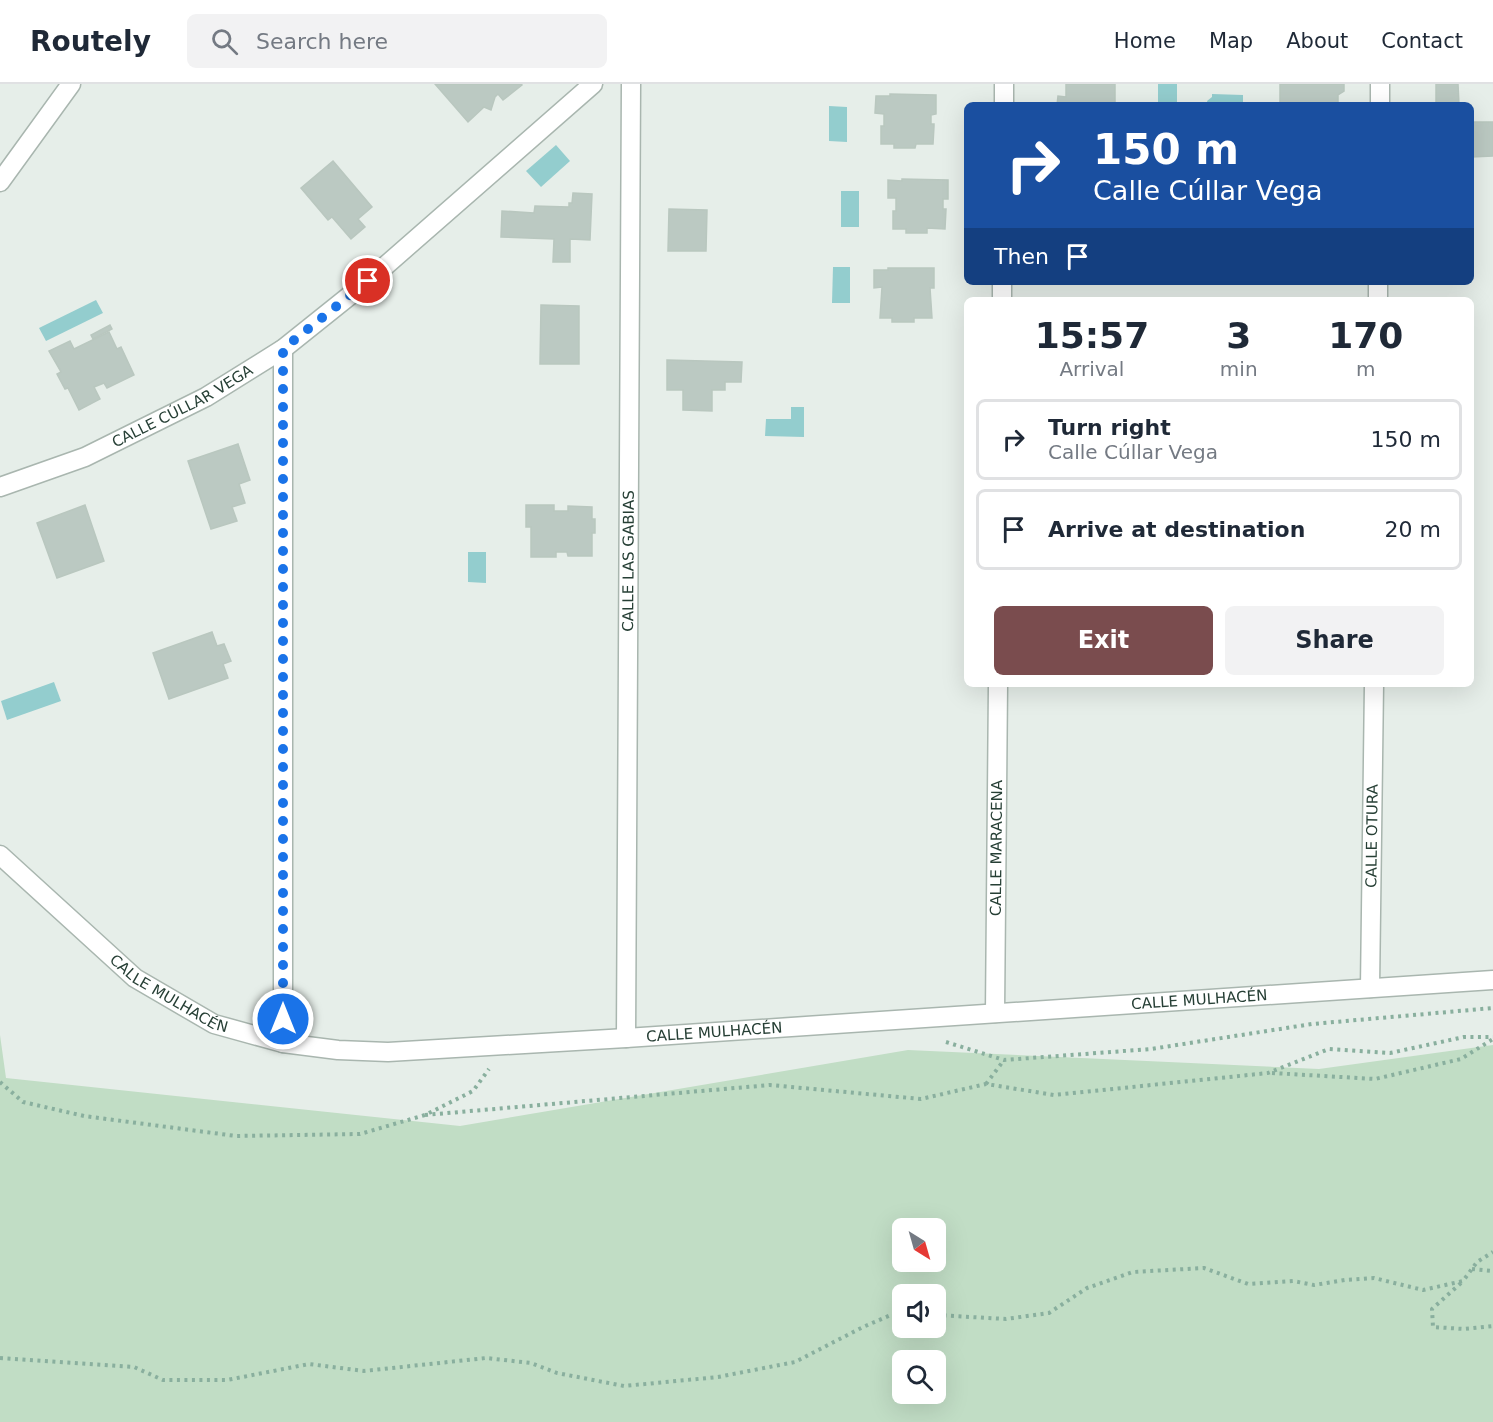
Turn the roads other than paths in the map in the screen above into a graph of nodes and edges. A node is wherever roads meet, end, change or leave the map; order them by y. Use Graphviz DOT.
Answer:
graph roads {
  1 [pos="71,84"];
  2 [pos="592,84"];
  3 [pos="631,84"];
  4 [pos="1004,84"];
  5 [pos="1380,84"];
  6 [pos="1004,102"];
  7 [pos="1380,102"];
  8 [pos="0,182"];
  9 [pos="283,349"];
  10 [pos="0,488"];
  11 [pos="998,687"];
  12 [pos="1374,687"];
  13 [pos="0,855"];
  14 [pos="1493,980"];
  15 [pos="1370,988"];
  16 [pos="995,1013"];
  17 [pos="626,1038"];
  18 [pos="283,1043"];
  1 -- 8 [label="street"];
  2 -- 9 [label="street, CALLE CÚLLAR VEGA"];
  3 -- 17 [label="street, CALLE LAS GABIAS"];
  4 -- 6 [label="street"];
  5 -- 7 [label="street"];
  9 -- 10 [label="street, CALLE CÚLLAR VEGA"];
  9 -- 18 [label="street"];
  11 -- 16 [label="street, CALLE MARACENA"];
  12 -- 15 [label="street, CALLE OTURA"];
  13 -- 18 [label="street, CALLE MULHACÉN"];
  14 -- 15 [label="street, CALLE MULHACÉN"];
  15 -- 16 [label="street, CALLE MULHACÉN"];
  16 -- 17 [label="street, CALLE MULHACÉN"];
  17 -- 18 [label="street, CALLE MULHACÉN"];
}
